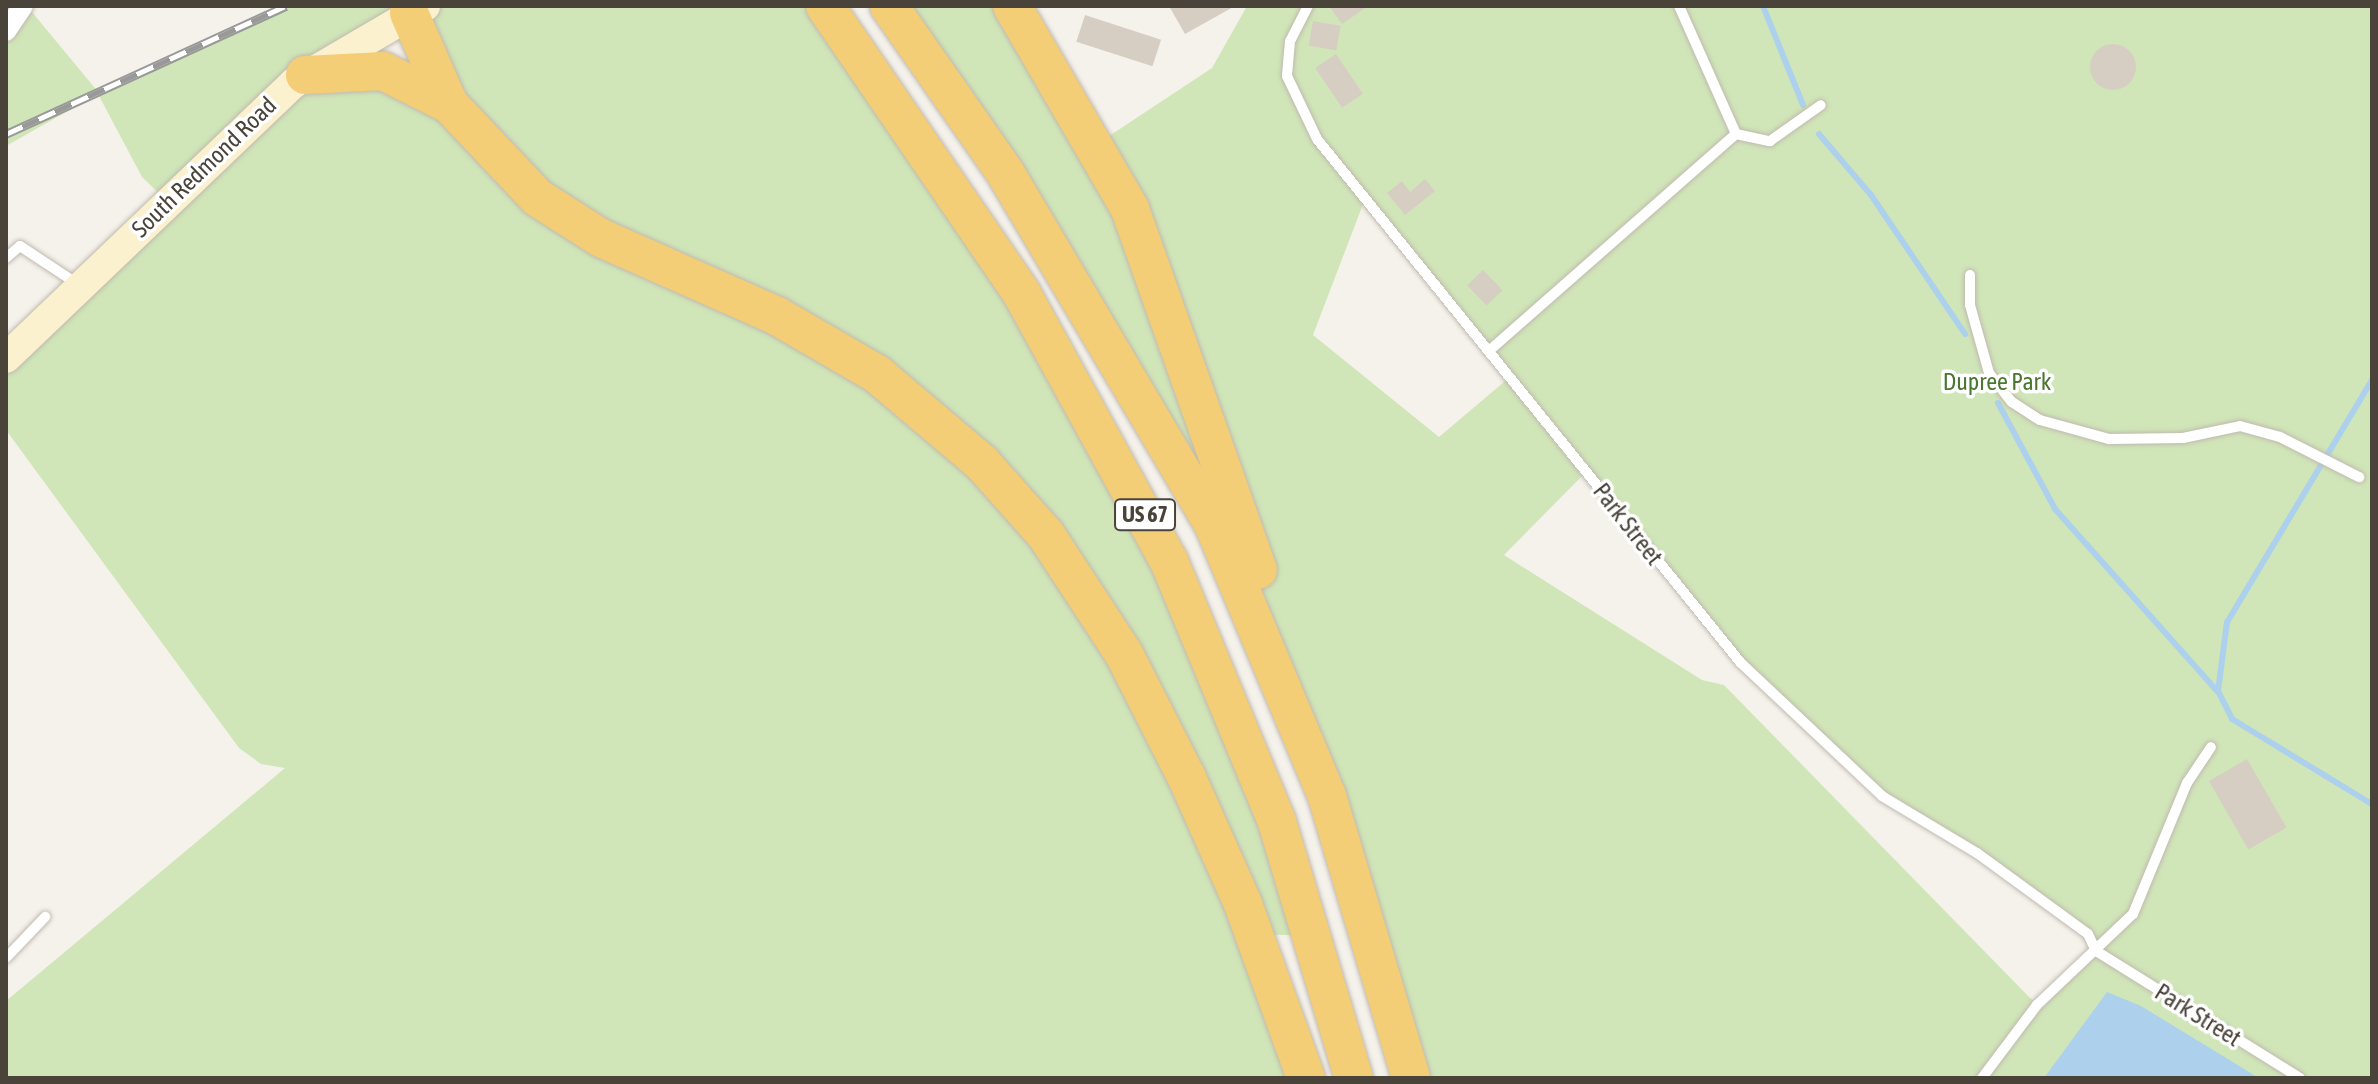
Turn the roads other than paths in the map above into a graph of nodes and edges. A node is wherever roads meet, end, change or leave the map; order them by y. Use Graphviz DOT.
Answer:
graph roads {
  1 [pos="23,6"];
  2 [pos="825,6"];
  3 [pos="889,6"];
  4 [pos="1012,6"];
  5 [pos="1308,6"];
  6 [pos="1679,6"];
  7 [pos="414,8"];
  8 [pos="6,31"];
  9 [pos="305,75"];
  10 [pos="449,104"];
  11 [pos="1821,105"];
  12 [pos="1736,134"];
  13 [pos="6,258"];
  14 [pos="1970,275"];
  15 [pos="81,287"];
  16 [pos="1490,350"];
  17 [pos="6,358"];
  18 [pos="2359,477"];
  19 [pos="1298,716"];
  20 [pos="2211,747"];
  21 [pos="45,917"];
  22 [pos="2096,951"];
  23 [pos="6,958"];
  24 [pos="1306,1078"];
  25 [pos="1354,1078"];
  26 [pos="1411,1078"];
  27 [pos="1982,1078"];
  28 [pos="2300,1078"];
  1 -- 8 [label="street"];
  2 -- 25 [label="highway, US 67"];
  3 -- 19 [label="highway, US 67"];
  4 -- 19 [label="highway"];
  5 -- 16 [label="lane, Park Street"];
  6 -- 12 [label="lane"];
  7 -- 9 [label="street, South Redmond Road"];
  7 -- 10 [label="highway"];
  9 -- 10 [label="highway"];
  9 -- 15 [label="street, South Redmond Road"];
  10 -- 24 [label="highway"];
  11 -- 12 [label="lane"];
  12 -- 16 [label="lane"];
  13 -- 15 [label="lane"];
  14 -- 18 [label="lane"];
  15 -- 17 [label="street, South Redmond Road"];
  16 -- 22 [label="lane, Park Street"];
  19 -- 26 [label="highway, US 67"];
  20 -- 22 [label="lane"];
  21 -- 23 [label="lane"];
  22 -- 27 [label="lane"];
  22 -- 28 [label="lane, Park Street"];
}
